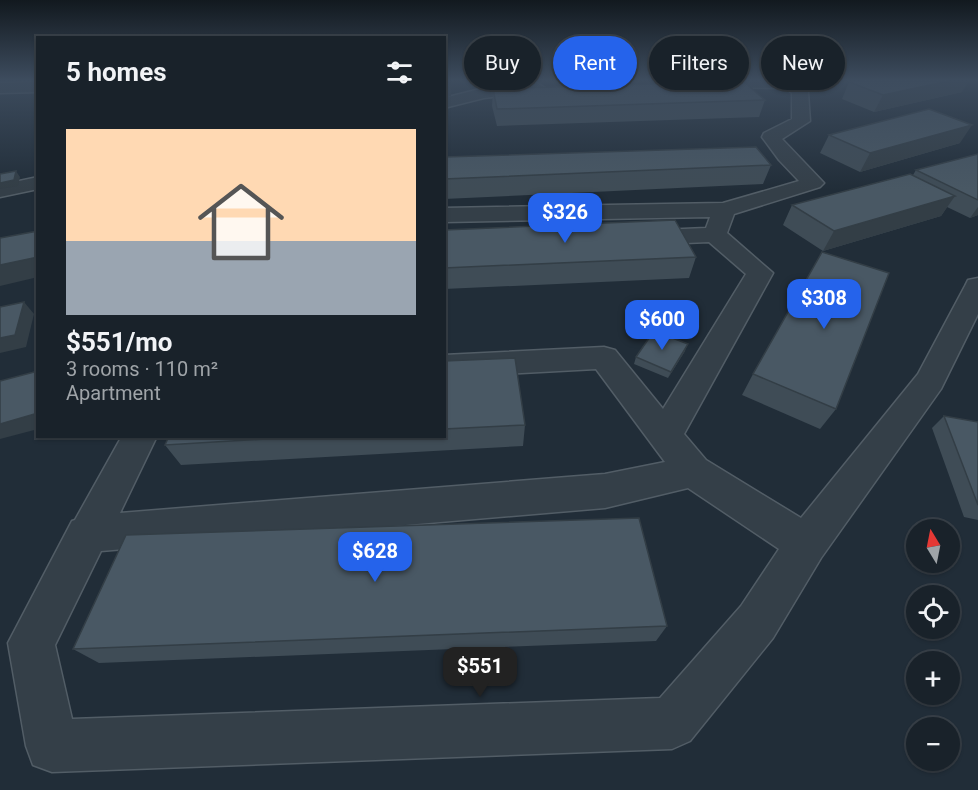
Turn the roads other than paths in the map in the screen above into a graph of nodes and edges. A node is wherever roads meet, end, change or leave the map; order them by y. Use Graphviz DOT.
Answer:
graph roads {
  1 [pos="801,116"];
  2 [pos="36,183"];
  3 [pos="0,191"];
  4 [pos="446,215"];
  5 [pos="719,222"];
  6 [pos="621,238"];
  7 [pos="978,286"];
  8 [pos="446,366"];
  9 [pos="665,436"];
  10 [pos="139,438"];
  11 [pos="693,471"];
  12 [pos="86,534"];
  13 [pos="806,544"];
  1 -- 5 [label="street"];
  2 -- 3 [label="street"];
  4 -- 5 [label="street"];
  5 -- 6 [label="street"];
  5 -- 9 [label="street"];
  7 -- 13 [label="street"];
  8 -- 9 [label="street"];
  9 -- 11 [label="street"];
  10 -- 12 [label="street"];
  11 -- 12 [label="street"];
  11 -- 13 [label="street"];
  12 -- 13 [label="street"];
}
